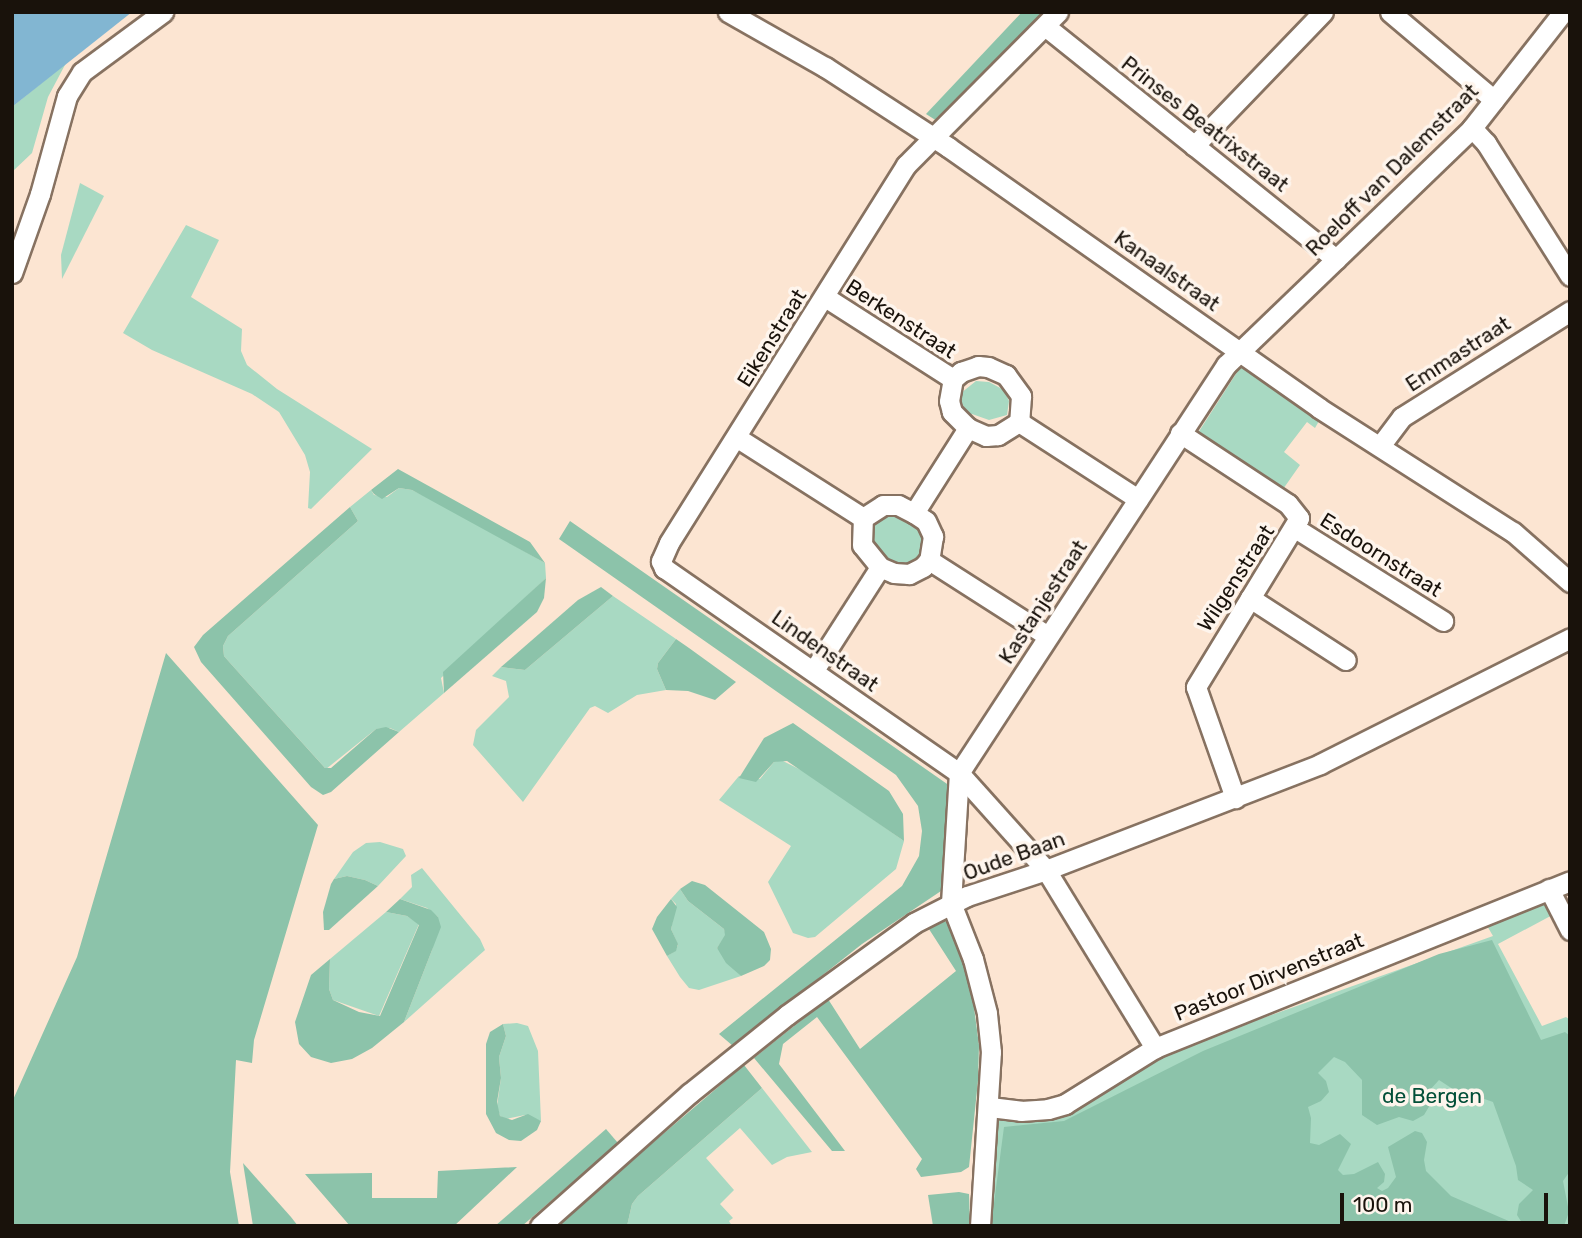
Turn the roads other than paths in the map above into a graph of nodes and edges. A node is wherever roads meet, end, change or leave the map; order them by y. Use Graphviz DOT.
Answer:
graph roads {
  1 [pos="163,12"];
  2 [pos="728,12"];
  3 [pos="1322,12"];
  4 [pos="1390,12"];
  5 [pos="1563,12"];
  6 [pos="1052,19"];
  7 [pos="1494,100"];
  8 [pos="1472,128"];
  9 [pos="932,136"];
  10 [pos="1194,146"];
  11 [pos="1336,259"];
  12 [pos="12,273"];
  13 [pos="1570,276"];
  14 [pos="825,297"];
  15 [pos="1570,311"];
  16 [pos="1242,350"];
  17 [pos="953,379"];
  18 [pos="1019,422"];
  19 [pos="968,428"];
  20 [pos="1180,433"];
  21 [pos="736,437"];
  22 [pos="1380,446"];
  23 [pos="1138,499"];
  24 [pos="914,513"];
  25 [pos="863,518"];
  26 [pos="1295,528"];
  27 [pos="929,560"];
  28 [pos="880,567"];
  29 [pos="664,568"];
  30 [pos="1570,582"];
  31 [pos="1250,598"];
  32 [pos="1443,621"];
  33 [pos="1048,636"];
  34 [pos="1570,638"];
  35 [pos="1346,660"];
  36 [pos="814,670"];
  37 [pos="959,773"];
  38 [pos="1235,798"];
  39 [pos="1046,870"];
  40 [pos="1570,881"];
  41 [pos="1549,889"];
  42 [pos="951,903"];
  43 [pos="1570,930"];
  44 [pos="1155,1048"];
  45 [pos="990,1107"];
  46 [pos="540,1226"];
  47 [pos="980,1226"];
  1 -- 12 [label="street"];
  2 -- 9 [label="street, Kanaalstraat"];
  3 -- 10 [label="street"];
  4 -- 7 [label="street"];
  5 -- 7 [label="street, Roeloff van Dalemstraat"];
  6 -- 9 [label="street, Eikenstraat"];
  6 -- 10 [label="street, Prinses Beatrixstraat"];
  7 -- 8 [label="street, Roeloff van Dalemstraat"];
  8 -- 11 [label="street, Roeloff van Dalemstraat"];
  8 -- 13 [label="street"];
  9 -- 14 [label="street, Eikenstraat"];
  9 -- 16 [label="street, Kanaalstraat"];
  10 -- 11 [label="street, Prinses Beatrixstraat"];
  11 -- 16 [label="street, Roeloff van Dalemstraat"];
  14 -- 17 [label="street, Berkenstraat"];
  14 -- 21 [label="street, Eikenstraat"];
  15 -- 22 [label="street, Emmastraat"];
  16 -- 20 [label="street, Kastanjestraat"];
  16 -- 22 [label="street, Kanaalstraat"];
  17 -- 18 [label="street, Berkenstraat"];
  17 -- 19 [label="street, Berkenstraat"];
  18 -- 19 [label="street"];
  18 -- 23 [label="street"];
  19 -- 24 [label="street"];
  20 -- 23 [label="street, Kastanjestraat"];
  20 -- 26 [label="street, Wilgenstraat"];
  21 -- 25 [label="street"];
  21 -- 29 [label="street, Eikenstraat"];
  22 -- 30 [label="street, Kanaalstraat"];
  23 -- 33 [label="street, Kastanjestraat"];
  24 -- 25 [label="street"];
  24 -- 27 [label="street"];
  25 -- 28 [label="street"];
  26 -- 31 [label="street, Wilgenstraat"];
  26 -- 32 [label="street, Esdoornstraat"];
  27 -- 28 [label="street"];
  27 -- 33 [label="street"];
  28 -- 36 [label="street"];
  29 -- 36 [label="street, Lindenstraat"];
  31 -- 35 [label="street"];
  31 -- 38 [label="street, Wilgenstraat"];
  33 -- 37 [label="street, Kastanjestraat"];
  34 -- 38 [label="street, Oude Baan"];
  36 -- 37 [label="street, Lindenstraat"];
  37 -- 39 [label="street, Lindenstraat"];
  37 -- 42 [label="street, Kastanjestraat"];
  38 -- 39 [label="street, Oude Baan"];
  39 -- 42 [label="street, Oude Baan"];
  39 -- 44 [label="street, Lindenstraat"];
  40 -- 41 [label="street, Pastoor Dirvenstraat"];
  41 -- 43 [label="street"];
  41 -- 44 [label="street, Pastoor Dirvenstraat"];
  42 -- 45 [label="street"];
  42 -- 46 [label="street, Oude Baan"];
  44 -- 45 [label="street, Pastoor Dirvenstraat"];
  45 -- 47 [label="street"];
}
